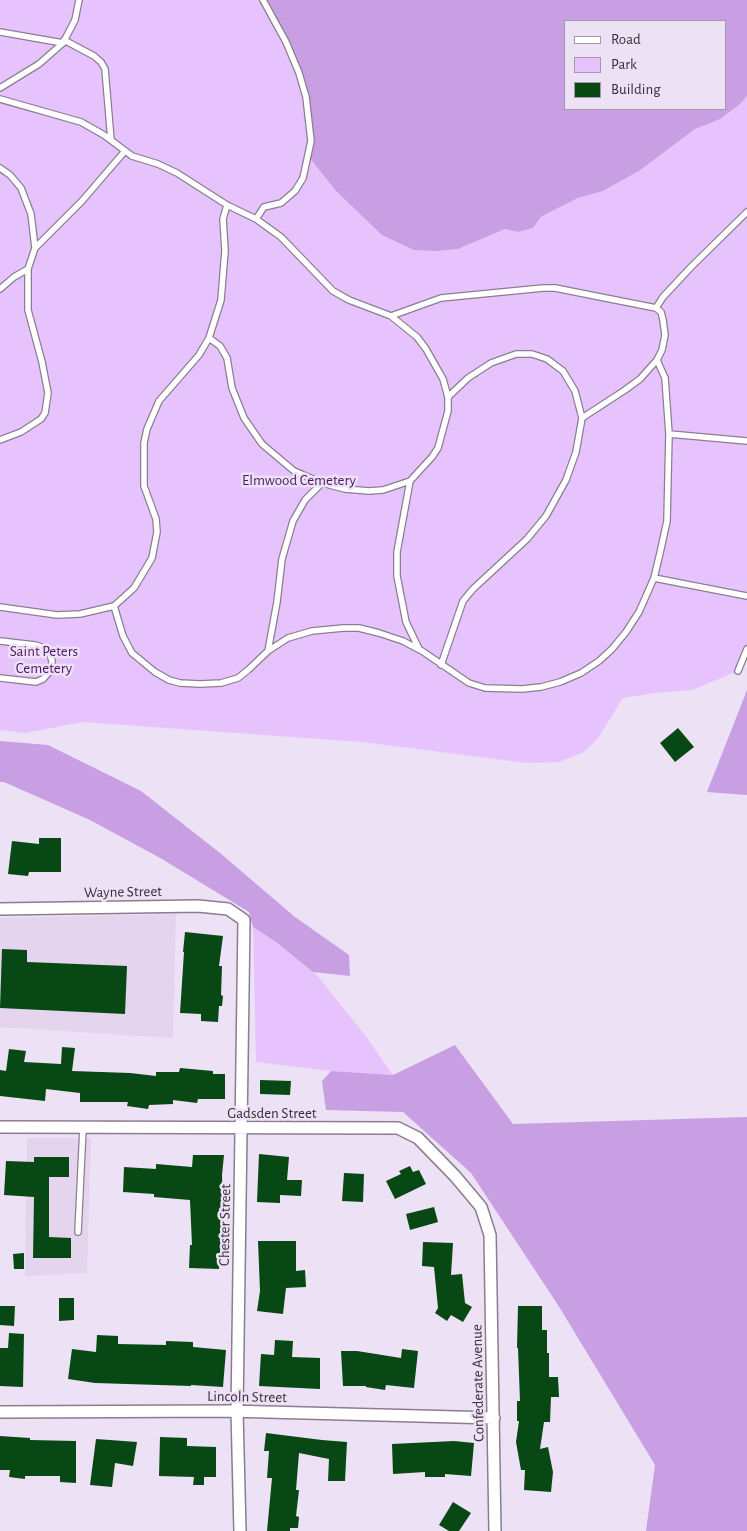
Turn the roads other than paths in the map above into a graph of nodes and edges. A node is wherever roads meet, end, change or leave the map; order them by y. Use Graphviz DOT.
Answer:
graph roads {
  1 [pos="79,0"];
  2 [pos="263,0"];
  3 [pos="0,32"];
  4 [pos="63,42"];
  5 [pos="0,88"];
  6 [pos="0,99"];
  7 [pos="111,140"];
  8 [pos="124,151"];
  9 [pos="0,168"];
  10 [pos="227,205"];
  11 [pos="747,212"];
  12 [pos="256,219"];
  13 [pos="35,248"];
  14 [pos="28,269"];
  15 [pos="0,289"];
  16 [pos="656,308"];
  17 [pos="391,316"];
  18 [pos="210,338"];
  19 [pos="657,360"];
  20 [pos="448,397"];
  21 [pos="582,418"];
  22 [pos="669,434"];
  23 [pos="0,440"];
  24 [pos="747,441"];
  25 [pos="410,481"];
  26 [pos="322,483"];
  27 [pos="654,578"];
  28 [pos="747,596"];
  29 [pos="114,606"];
  30 [pos="0,607"];
  31 [pos="0,641"];
  32 [pos="747,649"];
  33 [pos="420,650"];
  34 [pos="268,651"];
  35 [pos="441,665"];
  36 [pos="738,672"];
  37 [pos="0,678"];
  38 [pos="0,909"];
  39 [pos="244,920"];
  40 [pos="0,1127"];
  41 [pos="82,1128"];
  42 [pos="242,1128"];
  43 [pos="78,1232"];
  44 [pos="490,1235"];
  45 [pos="237,1411"];
  46 [pos="0,1412"];
  47 [pos="494,1418"];
  48 [pos="240,1531"];
  49 [pos="495,1531"];
  1 -- 4 [label="lane"];
  2 -- 12 [label="lane"];
  3 -- 4 [label="lane"];
  4 -- 5 [label="lane"];
  4 -- 7 [label="lane"];
  6 -- 7 [label="lane"];
  7 -- 8 [label="lane"];
  8 -- 10 [label="lane"];
  8 -- 13 [label="lane"];
  9 -- 13 [label="lane"];
  10 -- 12 [label="lane"];
  10 -- 18 [label="lane"];
  11 -- 16 [label="lane"];
  12 -- 17 [label="lane"];
  13 -- 14 [label="lane"];
  14 -- 15 [label="lane"];
  14 -- 23 [label="lane"];
  16 -- 17 [label="lane"];
  16 -- 19 [label="lane"];
  17 -- 20 [label="lane"];
  18 -- 26 [label="lane"];
  18 -- 29 [label="lane"];
  19 -- 21 [label="lane"];
  19 -- 22 [label="lane"];
  20 -- 21 [label="lane"];
  20 -- 25 [label="lane"];
  21 -- 35 [label="lane"];
  22 -- 24 [label="lane"];
  22 -- 27 [label="lane"];
  25 -- 26 [label="lane"];
  25 -- 33 [label="lane"];
  26 -- 34 [label="lane"];
  27 -- 28 [label="lane"];
  27 -- 35 [label="lane"];
  29 -- 30 [label="lane"];
  29 -- 34 [label="lane"];
  31 -- 37 [label="lane"];
  32 -- 36 [label="lane"];
  33 -- 34 [label="lane"];
  33 -- 35 [label="lane"];
  38 -- 39 [label="street, Wayne Street"];
  39 -- 42 [label="street, Chester Street"];
  40 -- 41 [label="street, Gadsden Street"];
  41 -- 42 [label="street, Gadsden Street"];
  41 -- 43 [label="lane"];
  42 -- 44 [label="street, Gadsden Street"];
  42 -- 45 [label="street, Chester Street"];
  44 -- 47 [label="street, Confederate Avenue"];
  45 -- 46 [label="street, Lincoln Street"];
  45 -- 47 [label="street, Lincoln Street"];
  45 -- 48 [label="street, Chester Street"];
  47 -- 49 [label="street, Confederate Avenue"];
}
